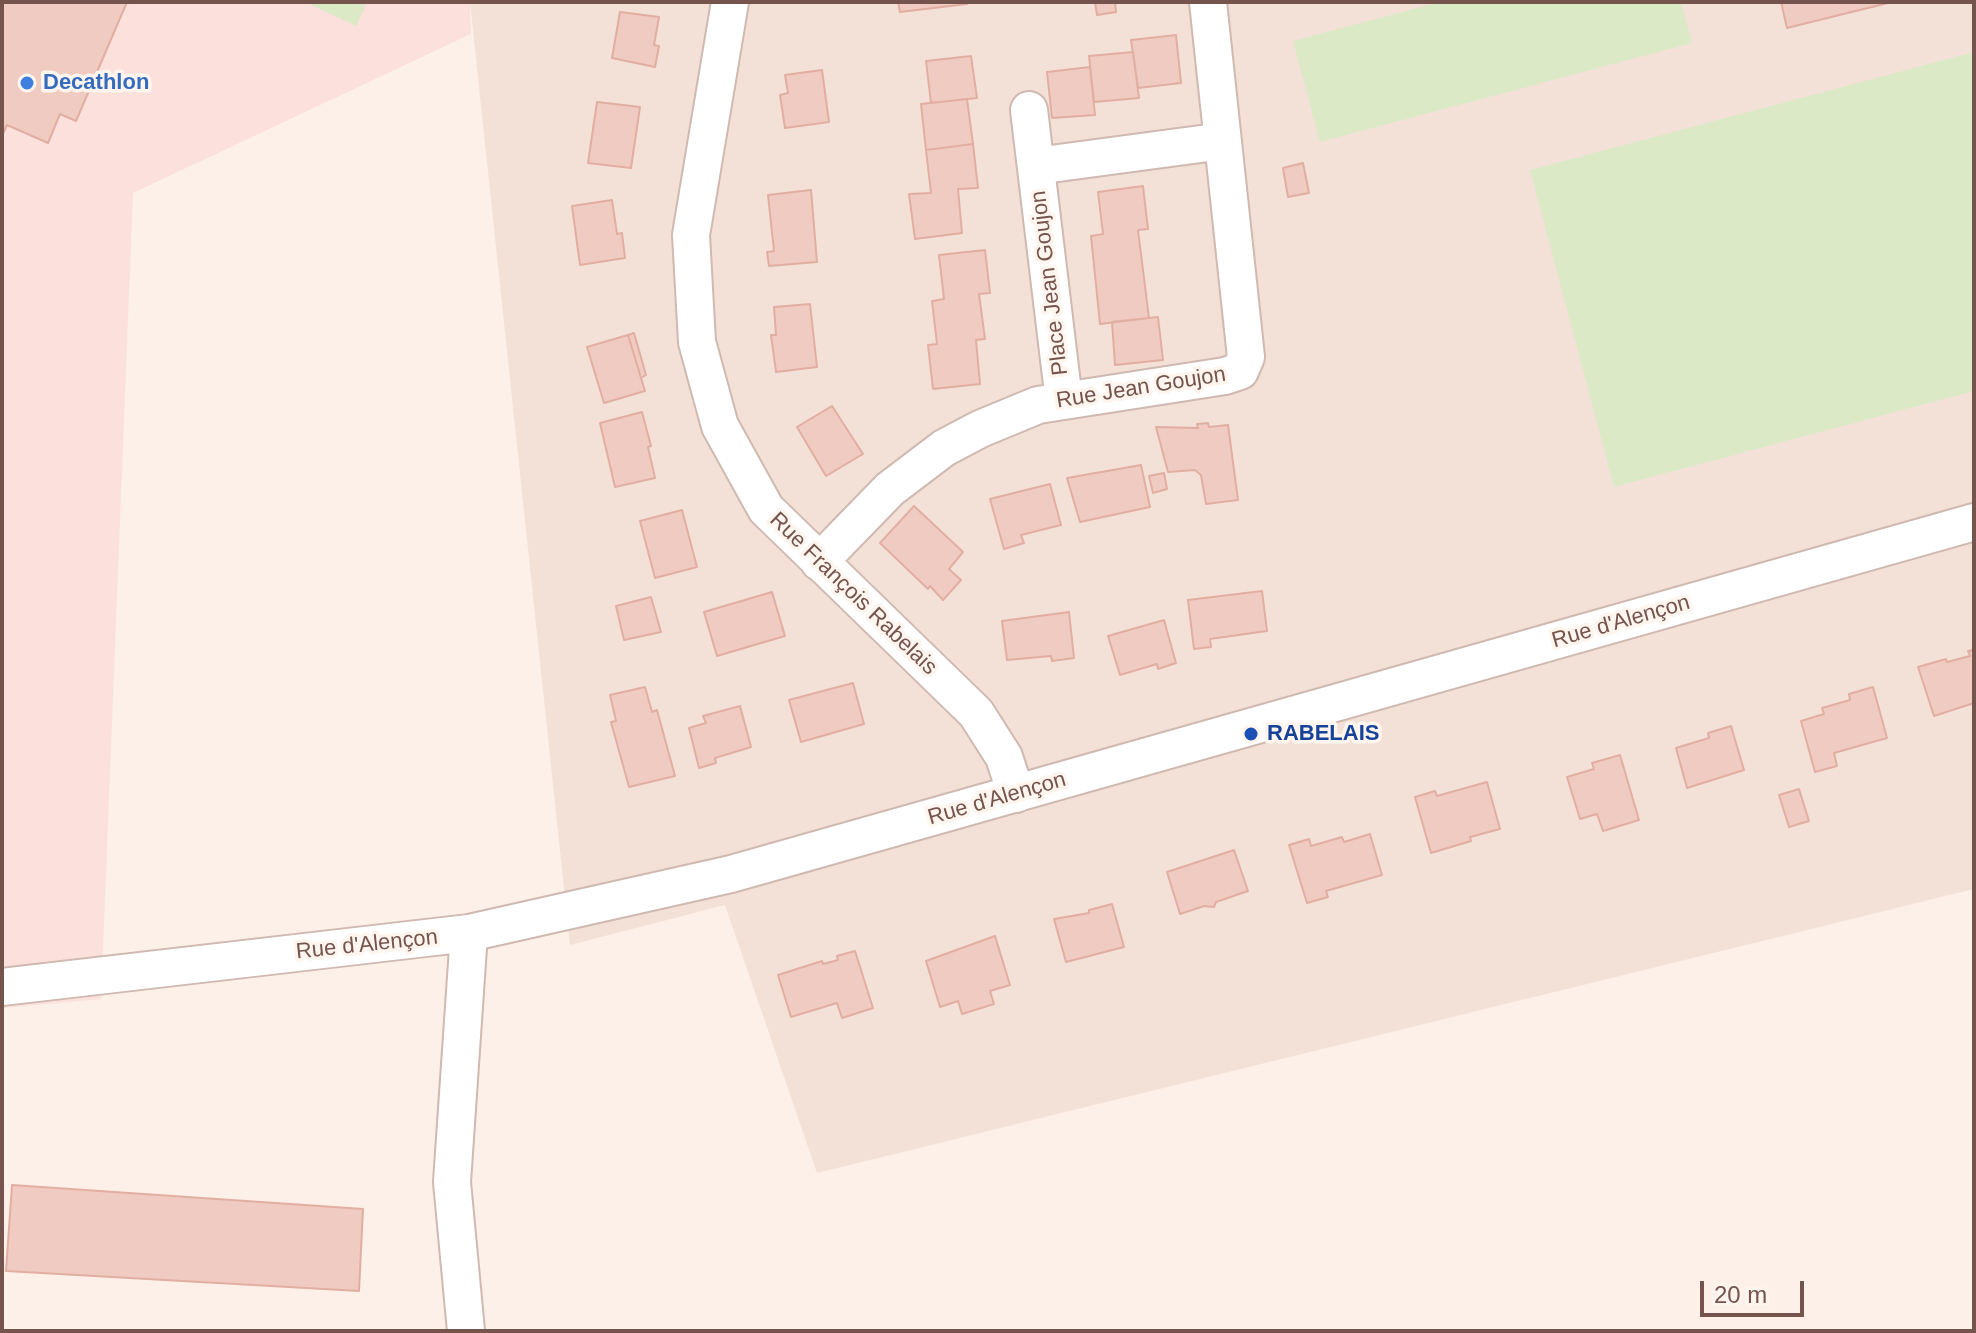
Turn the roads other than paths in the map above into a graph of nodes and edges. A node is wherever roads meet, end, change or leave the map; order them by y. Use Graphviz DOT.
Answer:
graph roads {
  1 [pos="730,2"];
  2 [pos="1208,2"];
  3 [pos="1029,110"];
  4 [pos="1223,141"];
  5 [pos="1036,166"];
  6 [pos="1064,401"];
  7 [pos="1974,522"];
  8 [pos="819,562"];
  9 [pos="1016,794"];
  10 [pos="469,933"];
  11 [pos="2,987"];
  12 [pos="466,1331"];
  1 -- 8 [label="street, Rue François Rabelais"];
  2 -- 4 [label="street, Rue Jean Goujon"];
  3 -- 5 [label="street, Place Jean Goujon"];
  4 -- 5 [label="street, Place Jean Goujon"];
  4 -- 6 [label="street, Rue Jean Goujon"];
  5 -- 6 [label="street, Place Jean Goujon"];
  6 -- 8 [label="street, Rue Jean Goujon"];
  7 -- 9 [label="street, Rue d'Alençon"];
  8 -- 9 [label="street, Rue François Rabelais"];
  9 -- 10 [label="street, Rue d'Alençon"];
  10 -- 11 [label="street, Rue d'Alençon"];
  10 -- 12 [label="street"];
}
